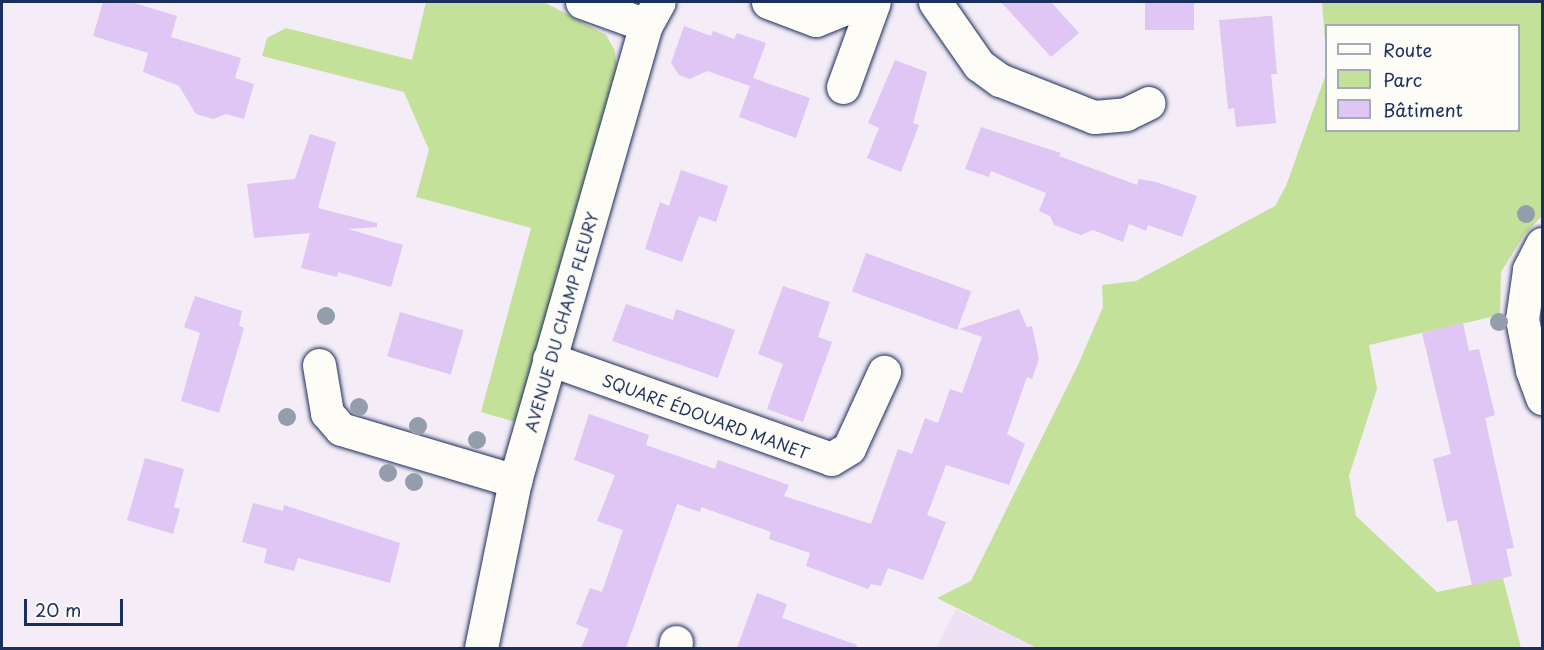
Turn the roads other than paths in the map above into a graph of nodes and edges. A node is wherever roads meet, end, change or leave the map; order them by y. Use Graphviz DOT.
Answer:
graph roads {
  1 [pos="582,2"];
  2 [pos="768,2"];
  3 [pos="860,2"];
  4 [pos="874,2"];
  5 [pos="935,2"];
  6 [pos="652,13"];
  7 [pos="843,87"];
  8 [pos="1149,103"];
  9 [pos="1542,244"];
  10 [pos="549,359"];
  11 [pos="319,364"];
  12 [pos="884,372"];
  13 [pos="1542,398"];
  14 [pos="516,481"];
  15 [pos="481,648"];
  1 -- 6 [label="street"];
  2 -- 3 [label="street"];
  4 -- 7 [label="street"];
  5 -- 8 [label="street"];
  6 -- 10 [label="street, AVENUE DU CHAMP FLEURY"];
  9 -- 13 [label="street"];
  10 -- 12 [label="street, SQUARE ÉDOUARD MANET"];
  10 -- 14 [label="street, AVENUE DU CHAMP FLEURY"];
  11 -- 14 [label="street"];
  14 -- 15 [label="street, AVENUE DU CHAMP FLEURY"];
}
